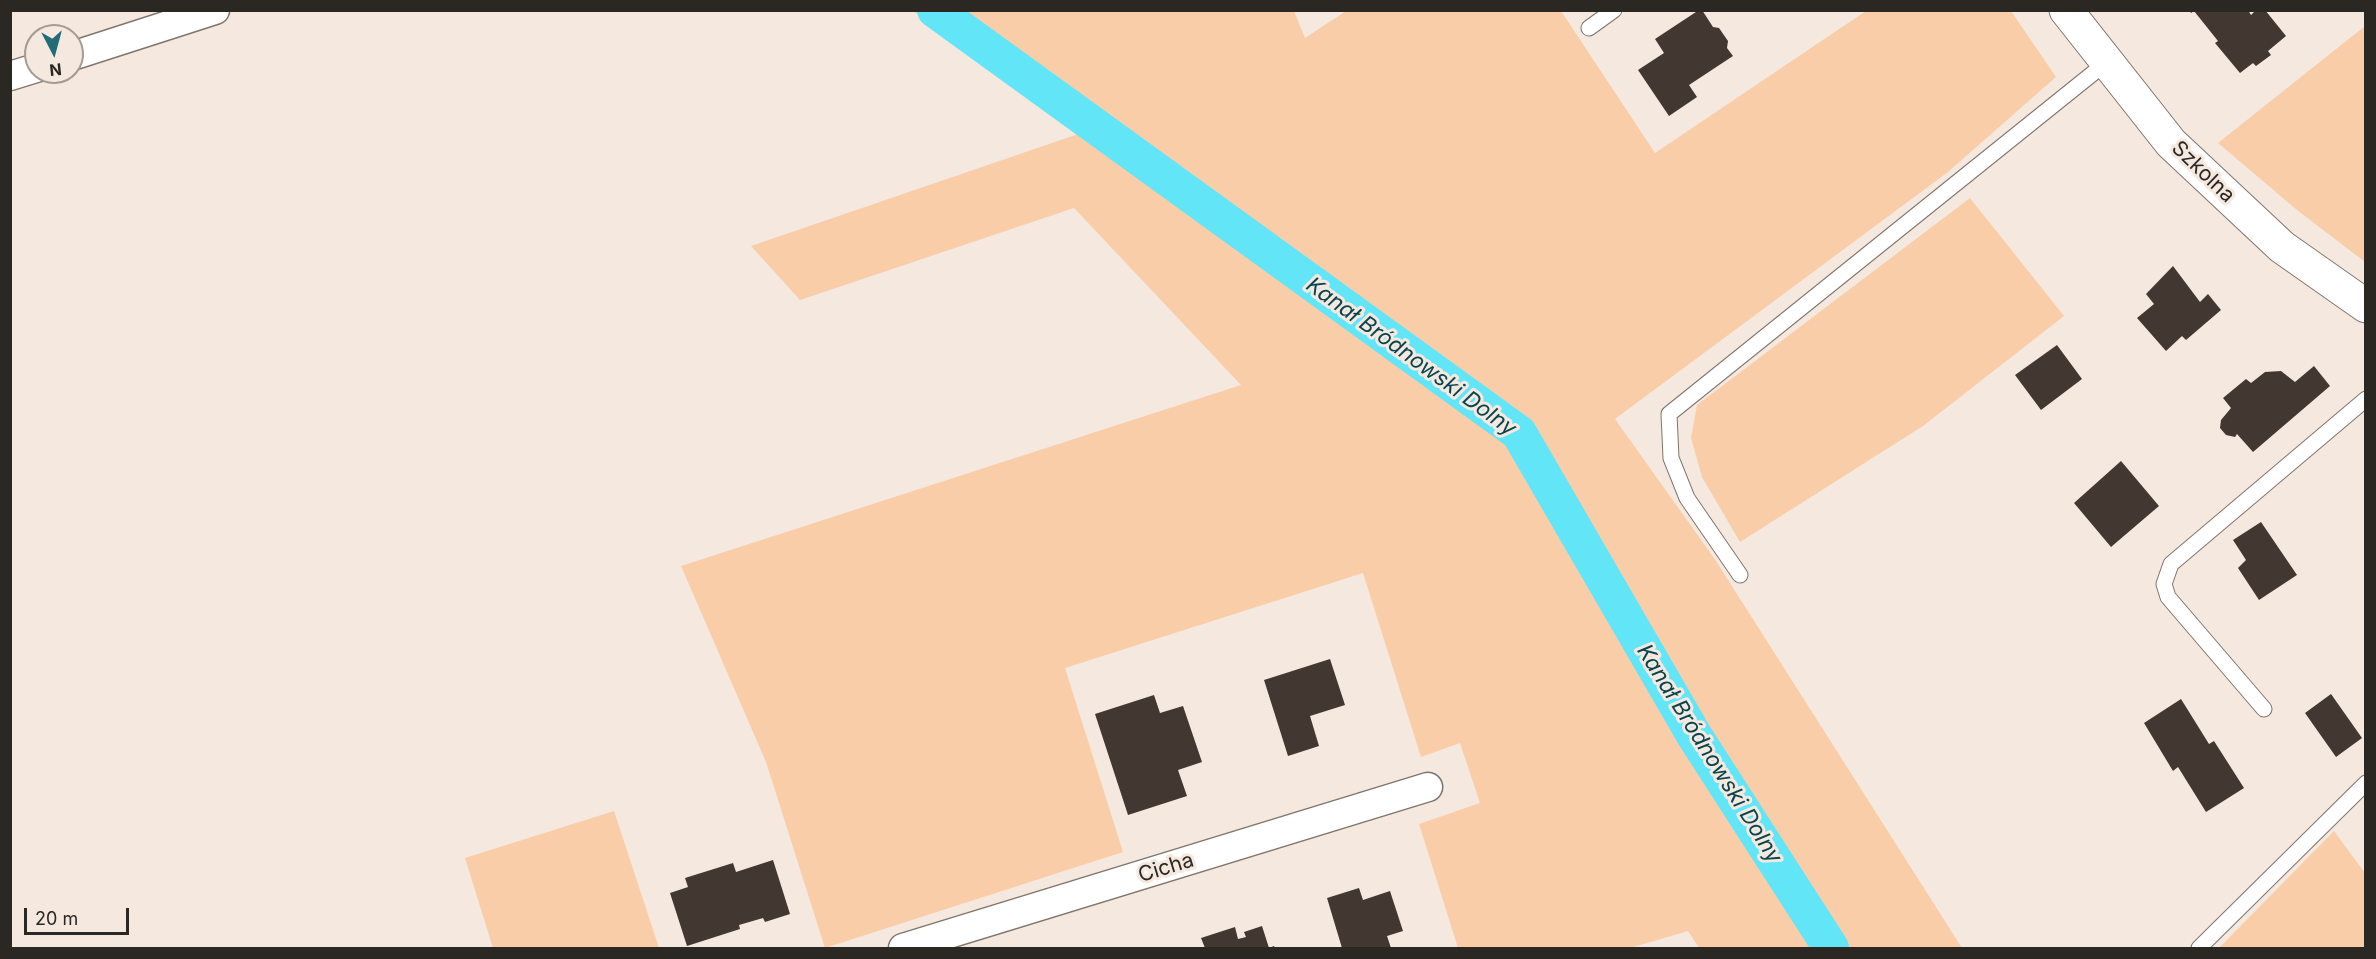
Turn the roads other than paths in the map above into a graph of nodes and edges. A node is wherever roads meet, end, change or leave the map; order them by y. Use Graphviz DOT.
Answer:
graph roads {
  1 [pos="215,10"];
  2 [pos="1614,10"];
  3 [pos="2066,10"];
  4 [pos="1588,28"];
  5 [pos="84,52"];
  6 [pos="2107,62"];
  7 [pos="2366,306"];
  8 [pos="2366,399"];
  9 [pos="1740,575"];
  10 [pos="2264,709"];
  11 [pos="2366,783"];
  12 [pos="1428,787"];
  13 [pos="903,948"];
  14 [pos="2199,948"];
  1 -- 5 [label="street"];
  2 -- 4 [label="lane"];
  3 -- 6 [label="street, Szkolna"];
  6 -- 7 [label="street, Szkolna"];
  6 -- 9 [label="lane"];
  8 -- 10 [label="lane"];
  11 -- 14 [label="lane"];
  12 -- 13 [label="street, Cicha"];
}
